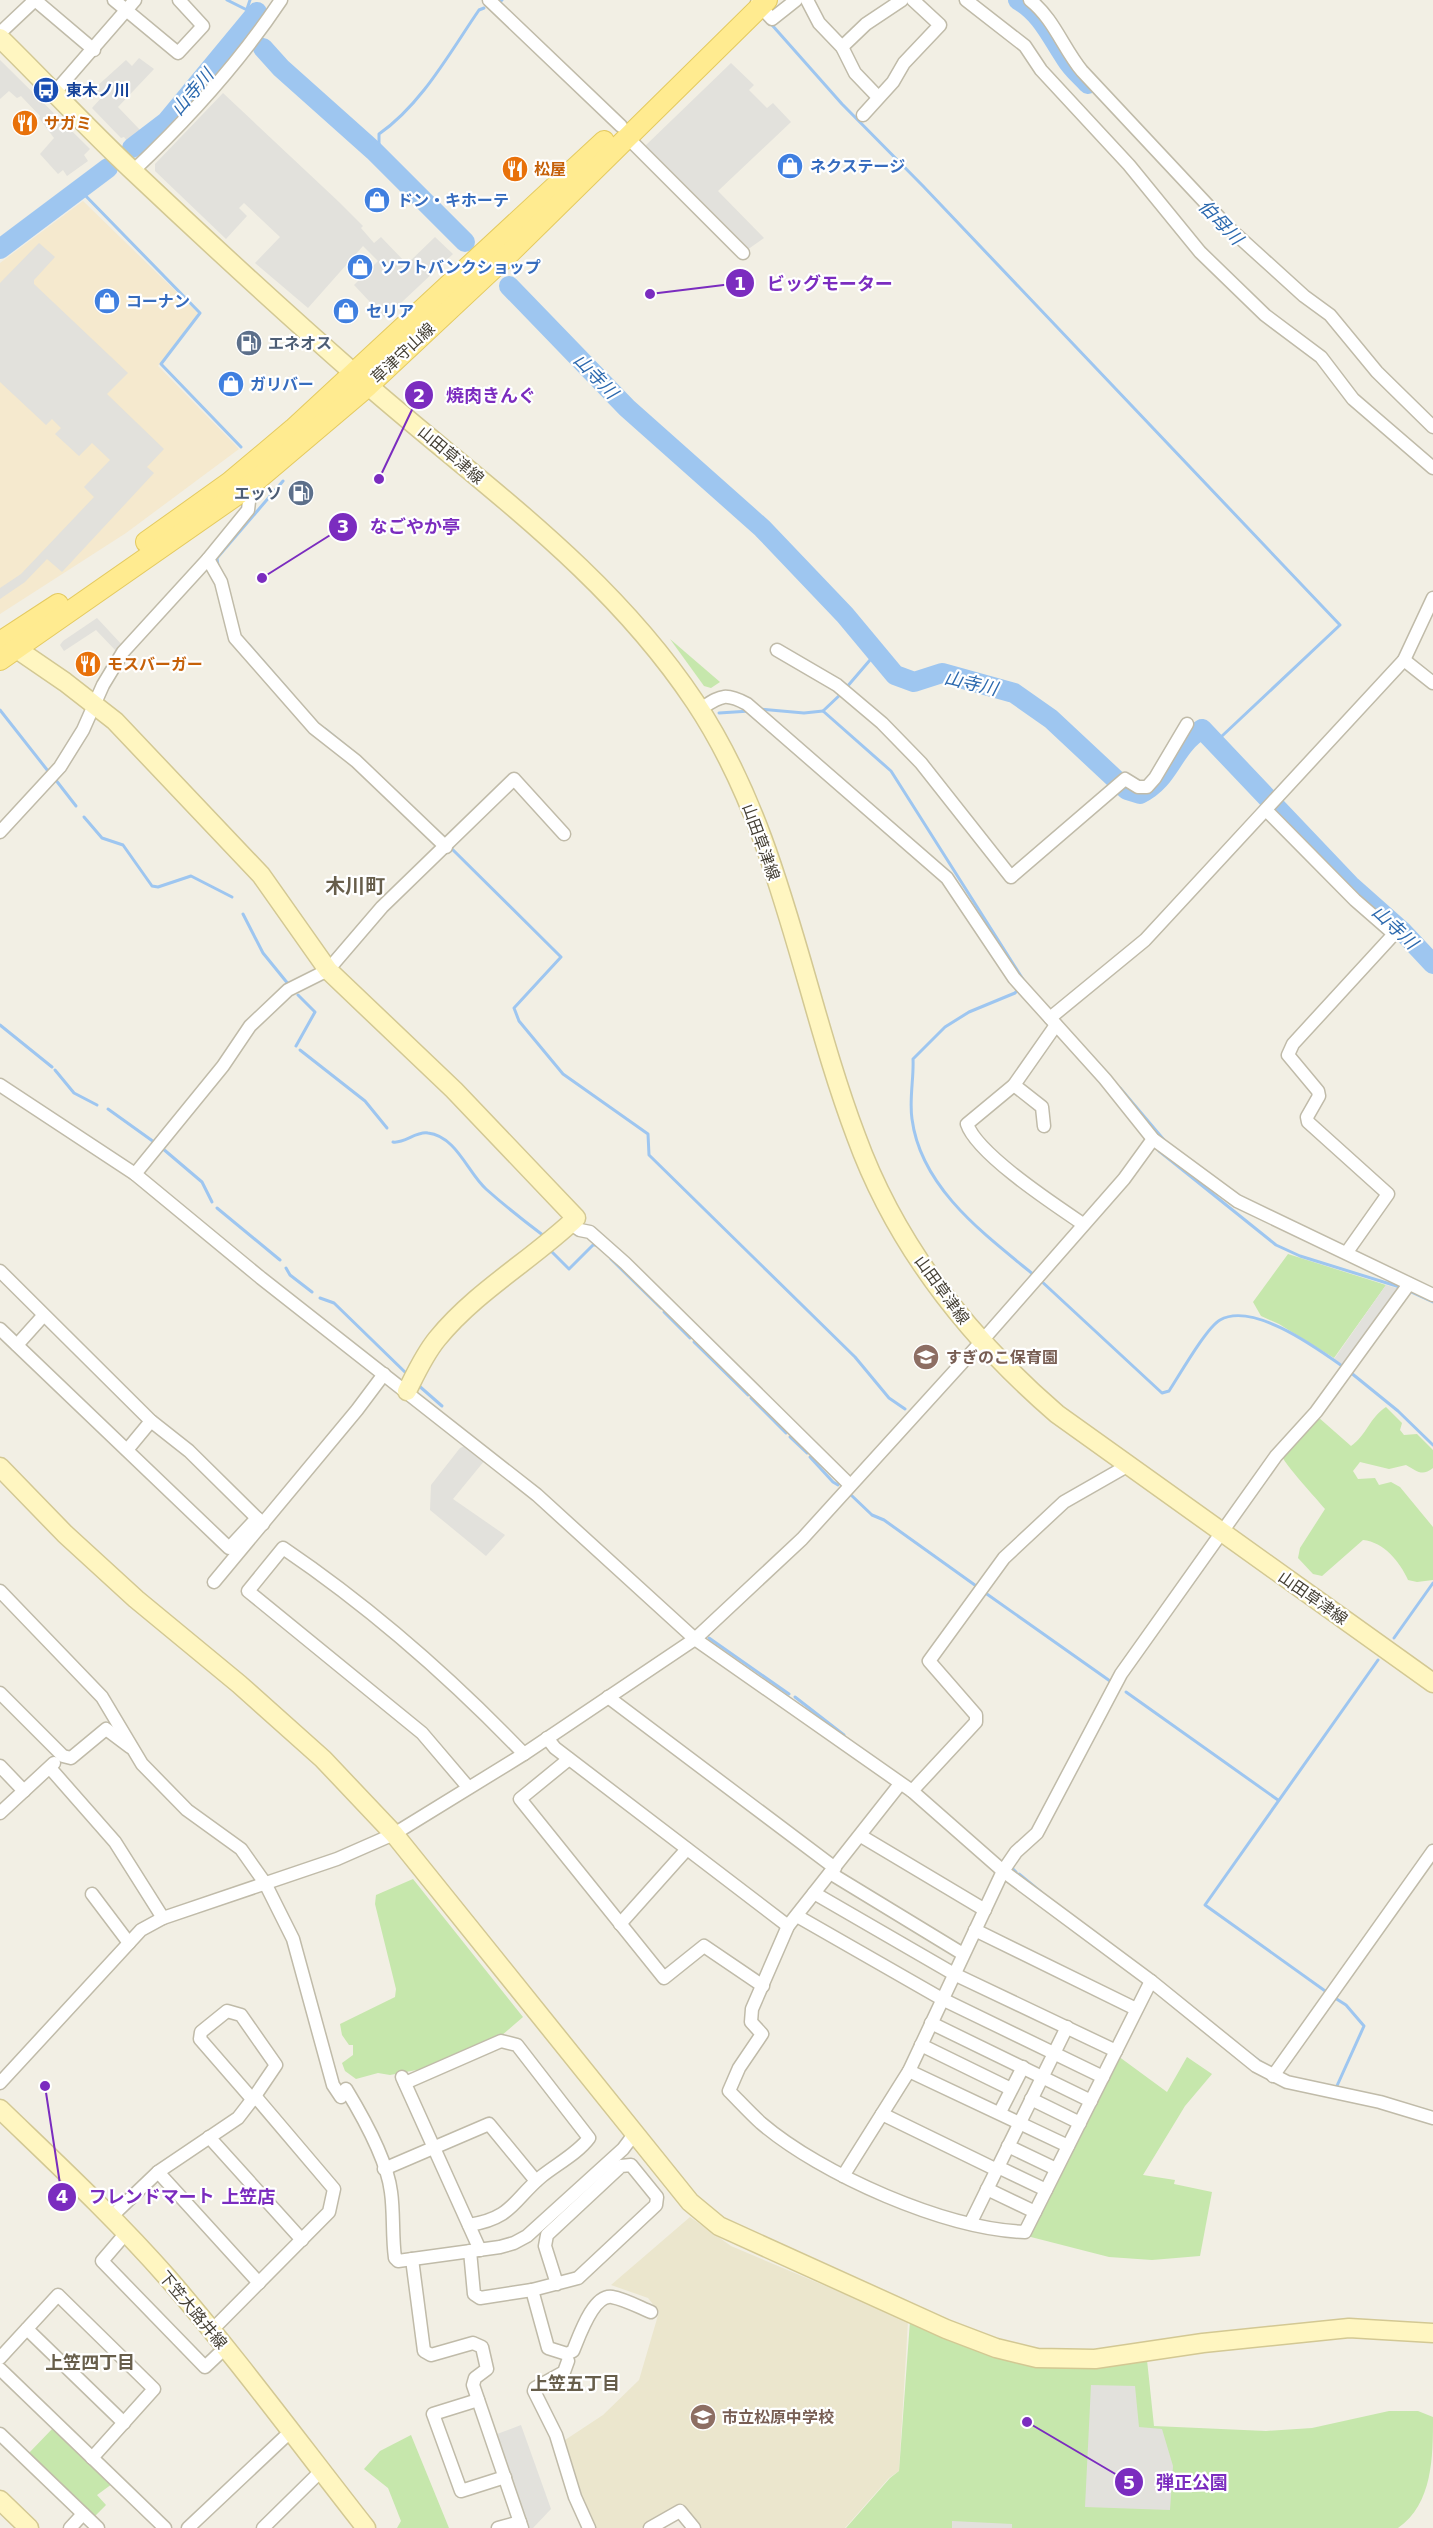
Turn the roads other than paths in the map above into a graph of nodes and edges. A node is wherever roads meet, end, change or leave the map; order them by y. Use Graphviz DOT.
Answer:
graph roads {
  1 [pos="35,0"];
  2 [pos="114,0"];
  3 [pos="135,0"];
  4 [pos="179,0"];
  5 [pos="281,0"];
  6 [pos="489,0"];
  7 [pos="796,0"];
  8 [pos="807,0"];
  9 [pos="902,0"];
  10 [pos="913,0"];
  11 [pos="966,0"];
  12 [pos="1030,0"];
  13 [pos="758,2"];
  14 [pos="126,10"];
  15 [pos="0,33"];
  16 [pos="0,38"];
  17 [pos="842,47"];
  18 [pos="94,50"];
  19 [pos="55,92"];
  20 [pos="878,97"];
  21 [pos="863,115"];
  22 [pos="624,131"];
  23 [pos="133,171"];
  24 [pos="743,253"];
  25 [pos="361,380"];
  26 [pos="1433,427"];
  27 [pos="1433,468"];
  28 [pos="251,485"];
  29 [pos="208,559"];
  30 [pos="1433,598"];
  31 [pos="4,646"];
  32 [pos="777,650"];
  33 [pos="1404,660"];
  34 [pos="1433,683"];
  35 [pos="95,705"];
  36 [pos="700,709"];
  37 [pos="1187,724"];
  38 [pos="1266,810"];
  39 [pos="1,829"];
  40 [pos="564,834"];
  41 [pos="446,847"];
  42 [pos="328,970"];
  43 [pos="1053,1022"];
  44 [pos="0,1085"];
  45 [pos="1014,1085"];
  46 [pos="1044,1126"];
  47 [pos="1153,1138"];
  48 [pos="135,1174"];
  49 [pos="570,1223"];
  50 [pos="1083,1224"];
  51 [pos="1347,1252"];
  52 [pos="0,1271"];
  53 [pos="1409,1284"];
  54 [pos="1433,1295"];
  55 [pos="44,1316"];
  56 [pos="0,1329"];
  57 [pos="981,1342"];
  58 [pos="17,1345"];
  59 [pos="384,1374"];
  60 [pos="407,1391"];
  61 [pos="152,1421"];
  62 [pos="127,1450"];
  63 [pos="1127,1466"];
  64 [pos="0,1467"];
  65 [pos="849,1484"];
  66 [pos="260,1521"];
  67 [pos="1221,1534"];
  68 [pos="214,1582"];
  69 [pos="0,1591"];
  70 [pos="695,1639"];
  71 [pos="1433,1683"];
  72 [pos="0,1693"];
  73 [pos="608,1697"];
  74 [pos="547,1738"];
  75 [pos="137,1754"];
  76 [pos="524,1754"];
  77 [pos="63,1756"];
  78 [pos="569,1759"];
  79 [pos="0,1766"];
  80 [pos="50,1768"];
  81 [pos="900,1784"];
  82 [pos="468,1788"];
  83 [pos="24,1791"];
  84 [pos="912,1791"];
  85 [pos="0,1813"];
  86 [pos="397,1832"];
  87 [pos="861,1836"];
  88 [pos="687,1849"];
  89 [pos="1433,1851"];
  90 [pos="833,1871"];
  91 [pos="1003,1871"];
  92 [pos="265,1883"];
  93 [pos="814,1893"];
  94 [pos="92,1894"];
  95 [pos="985,1910"];
  96 [pos="163,1918"];
  97 [pos="792,1921"];
  98 [pos="620,1924"];
  99 [pos="975,1930"];
  100 [pos="129,1943"];
  101 [pos="963,1954"];
  102 [pos="954,1974"];
  103 [pos="1151,1981"];
  104 [pos="763,1986"];
  105 [pos="942,1999"];
  106 [pos="1136,2009"];
  107 [pos="931,2023"];
  108 [pos="1067,2027"];
  109 [pos="921,2045"];
  110 [pos="1116,2051"];
  111 [pos="1055,2053"];
  112 [pos="1023,2067"];
  113 [pos="909,2071"];
  114 [pos="1273,2076"];
  115 [pos="1042,2077"];
  116 [pos="1103,2077"];
  117 [pos="0,2083"];
  118 [pos="1011,2089"];
  119 [pos="254,2098"];
  120 [pos="1031,2099"];
  121 [pos="1091,2101"];
  122 [pos="0,2109"];
  123 [pos="1000,2112"];
  124 [pos="882,2114"];
  125 [pos="1433,2118"];
  126 [pos="1020,2121"];
  127 [pos="1080,2123"];
  128 [pos="635,2133"];
  129 [pos="209,2137"];
  130 [pos="1008,2146"];
  131 [pos="1068,2146"];
  132 [pos="435,2149"];
  133 [pos="384,2169"];
  134 [pos="997,2169"];
  135 [pos="1056,2169"];
  136 [pos="158,2172"];
  137 [pos="843,2176"];
  138 [pos="536,2181"];
  139 [pos="987,2189"];
  140 [pos="1046,2190"];
  141 [pos="1035,2212"];
  142 [pos="112,2216"];
  143 [pos="971,2222"];
  144 [pos="469,2225"];
  145 [pos="126,2233"];
  146 [pos="302,2240"];
  147 [pos="475,2250"];
  148 [pos="412,2259"];
  149 [pos="259,2283"];
  150 [pos="556,2284"];
  151 [pos="532,2290"];
  152 [pos="651,2312"];
  153 [pos="27,2329"];
  154 [pos="212,2330"];
  155 [pos="1433,2333"];
  156 [pos="225,2348"];
  157 [pos="0,2358"];
  158 [pos="568,2361"];
  159 [pos="0,2369"];
  160 [pos="478,2400"];
  161 [pos="124,2423"];
  162 [pos="290,2432"];
  163 [pos="0,2434"];
  164 [pos="92,2458"];
  165 [pos="321,2471"];
  166 [pos="504,2476"];
  167 [pos="0,2500"];
  168 [pos="83,2514"];
  169 [pos="521,2525"];
  170 [pos="29,2528"];
  171 [pos="70,2528"];
  172 [pos="99,2528"];
  173 [pos="165,2528"];
  174 [pos="188,2528"];
  175 [pos="263,2528"];
  176 [pos="366,2528"];
  177 [pos="498,2528"];
  178 [pos="589,2528"];
  179 [pos="650,2528"];
  180 [pos="694,2528"];
  1 -- 15 [label="street"];
  1 -- 18 [label="street"];
  2 -- 14 [label="street"];
  3 -- 14 [label="street"];
  4 -- 14 [label="street"];
  5 -- 23 [label="street"];
  6 -- 22 [label="street"];
  7 -- 13 [label="street"];
  8 -- 17 [label="street"];
  9 -- 17 [label="street"];
  10 -- 20 [label="street"];
  11 -- 27 [label="street"];
  12 -- 26 [label="street"];
  13 -- 22 [label="main road, 草津守山線"];
  14 -- 18 [label="street"];
  16 -- 19 [label="street, 山田草津線"];
  17 -- 20 [label="street"];
  18 -- 19 [label="street"];
  19 -- 23 [label="street, 山田草津線"];
  20 -- 21 [label="street"];
  22 -- 24 [label="street"];
  22 -- 25 [label="main road, 草津守山線"];
  23 -- 25 [label="street, 山田草津線"];
  25 -- 28 [label="main road, 草津守山線"];
  25 -- 31 [label="main road, 草津守山線"];
  25 -- 36 [label="street, 山田草津線"];
  28 -- 29 [label="street"];
  28 -- 31 [label="main road, 草津守山線"];
  29 -- 35 [label="street"];
  29 -- 41 [label="street"];
  30 -- 33 [label="street"];
  31 -- 35 [label="street"];
  32 -- 37 [label="street"];
  33 -- 34 [label="street"];
  33 -- 38 [label="street"];
  35 -- 39 [label="street"];
  35 -- 42 [label="street"];
  36 -- 43 [label="street"];
  36 -- 57 [label="street, 山田草津線"];
  38 -- 43 [label="street"];
  38 -- 51 [label="street"];
  40 -- 41 [label="street"];
  41 -- 42 [label="street"];
  42 -- 48 [label="street"];
  42 -- 49 [label="street"];
  43 -- 45 [label="street"];
  43 -- 47 [label="street"];
  44 -- 48 [label="street"];
  45 -- 46 [label="street"];
  45 -- 50 [label="street"];
  47 -- 50 [label="street"];
  47 -- 51 [label="street"];
  48 -- 59 [label="street"];
  49 -- 60 [label="street"];
  49 -- 65 [label="street"];
  50 -- 57 [label="street"];
  51 -- 53 [label="street"];
  52 -- 55 [label="street"];
  53 -- 54 [label="street"];
  53 -- 67 [label="street"];
  55 -- 58 [label="street"];
  55 -- 61 [label="street"];
  56 -- 58 [label="street"];
  57 -- 63 [label="street, 山田草津線"];
  57 -- 65 [label="street"];
  58 -- 62 [label="street"];
  59 -- 60 [label="street"];
  59 -- 66 [label="street"];
  60 -- 70 [label="street"];
  61 -- 62 [label="street"];
  61 -- 66 [label="street"];
  62 -- 66 [label="street"];
  63 -- 67 [label="street, 山田草津線"];
  63 -- 84 [label="street"];
  64 -- 86 [label="street"];
  65 -- 70 [label="street"];
  66 -- 68 [label="street"];
  67 -- 71 [label="street, 山田草津線"];
  67 -- 91 [label="street"];
  69 -- 75 [label="street"];
  70 -- 73 [label="street"];
  70 -- 81 [label="street"];
  72 -- 77 [label="street"];
  73 -- 74 [label="street"];
  73 -- 90 [label="street"];
  74 -- 76 [label="street"];
  74 -- 78 [label="street"];
  75 -- 77 [label="street"];
  75 -- 92 [label="street"];
  76 -- 82 [label="street"];
  76 -- 82 [label="street"];
  77 -- 80 [label="street"];
  78 -- 88 [label="street"];
  78 -- 98 [label="street"];
  79 -- 83 [label="street"];
  80 -- 83 [label="street"];
  80 -- 96 [label="street"];
  81 -- 84 [label="street"];
  81 -- 87 [label="street"];
  82 -- 86 [label="street"];
  83 -- 85 [label="street"];
  84 -- 91 [label="street"];
  86 -- 92 [label="street"];
  86 -- 128 [label="street"];
  87 -- 90 [label="street"];
  87 -- 95 [label="street"];
  88 -- 97 [label="street"];
  88 -- 98 [label="street"];
  89 -- 114 [label="street"];
  90 -- 93 [label="street"];
  90 -- 101 [label="street"];
  91 -- 95 [label="street"];
  91 -- 103 [label="street"];
  92 -- 96 [label="street"];
  92 -- 133 [label="street"];
  93 -- 97 [label="street"];
  93 -- 102 [label="street"];
  94 -- 100 [label="street"];
  95 -- 99 [label="street"];
  96 -- 100 [label="street"];
  97 -- 104 [label="street"];
  97 -- 105 [label="street"];
  98 -- 104 [label="street"];
  99 -- 101 [label="street"];
  99 -- 106 [label="street"];
  100 -- 117 [label="street"];
  101 -- 102 [label="street"];
  102 -- 105 [label="street"];
  102 -- 108 [label="street"];
  103 -- 106 [label="street"];
  103 -- 114 [label="street"];
  104 -- 137 [label="street"];
  105 -- 107 [label="street"];
  105 -- 111 [label="street"];
  106 -- 110 [label="street"];
  107 -- 109 [label="street"];
  107 -- 112 [label="street"];
  108 -- 110 [label="street"];
  108 -- 111 [label="street"];
  109 -- 113 [label="street"];
  109 -- 118 [label="street"];
  110 -- 116 [label="street"];
  111 -- 115 [label="street"];
  111 -- 116 [label="street"];
  112 -- 115 [label="street"];
  112 -- 118 [label="street"];
  113 -- 123 [label="street"];
  113 -- 124 [label="street"];
  114 -- 125 [label="street"];
  115 -- 120 [label="street"];
  115 -- 121 [label="street"];
  116 -- 121 [label="street"];
  118 -- 123 [label="street"];
  119 -- 119 [label="street"];
  119 -- 129 [label="street"];
  119 -- 146 [label="street"];
  120 -- 126 [label="street"];
  120 -- 127 [label="street"];
  121 -- 127 [label="street"];
  122 -- 142 [label="street, 下笠大路井線"];
  123 -- 126 [label="street"];
  124 -- 134 [label="street"];
  124 -- 137 [label="street"];
  126 -- 130 [label="street"];
  126 -- 131 [label="street"];
  127 -- 131 [label="street"];
  128 -- 147 [label="street"];
  128 -- 155 [label="street"];
  129 -- 136 [label="street"];
  129 -- 146 [label="street"];
  130 -- 134 [label="street"];
  130 -- 135 [label="street"];
  131 -- 135 [label="street"];
  132 -- 133 [label="street"];
  132 -- 138 [label="street"];
  132 -- 138 [label="street"];
  132 -- 144 [label="street"];
  133 -- 148 [label="street"];
  134 -- 139 [label="street"];
  134 -- 140 [label="street"];
  135 -- 140 [label="street"];
  136 -- 142 [label="street"];
  136 -- 149 [label="street"];
  137 -- 143 [label="street"];
  138 -- 144 [label="street"];
  139 -- 141 [label="street"];
  139 -- 143 [label="street"];
  140 -- 141 [label="street"];
  141 -- 143 [label="street"];
  142 -- 145 [label="street, 下笠大路井線"];
  144 -- 147 [label="street"];
  145 -- 154 [label="street, 下笠大路井線"];
  145 -- 156 [label="street"];
  146 -- 149 [label="street"];
  147 -- 148 [label="street"];
  147 -- 151 [label="street"];
  148 -- 160 [label="street"];
  149 -- 154 [label="street"];
  150 -- 150 [label="street"];
  150 -- 151 [label="street"];
  151 -- 152 [label="street"];
  153 -- 157 [label="street"];
  153 -- 161 [label="street"];
  153 -- 161 [label="street"];
  154 -- 156 [label="street, 下笠大路井線"];
  156 -- 162 [label="street, 下笠大路井線"];
  158 -- 178 [label="street"];
  159 -- 164 [label="street"];
  160 -- 166 [label="street"];
  160 -- 166 [label="street"];
  161 -- 164 [label="street"];
  162 -- 165 [label="street, 下笠大路井線"];
  162 -- 174 [label="street"];
  163 -- 168 [label="street"];
  164 -- 173 [label="street"];
  165 -- 175 [label="street"];
  165 -- 176 [label="street, 下笠大路井線"];
  166 -- 169 [label="street"];
  167 -- 170 [label="street"];
  168 -- 171 [label="street"];
  168 -- 172 [label="street"];
  169 -- 177 [label="street"];
  179 -- 180 [label="street"];
}
